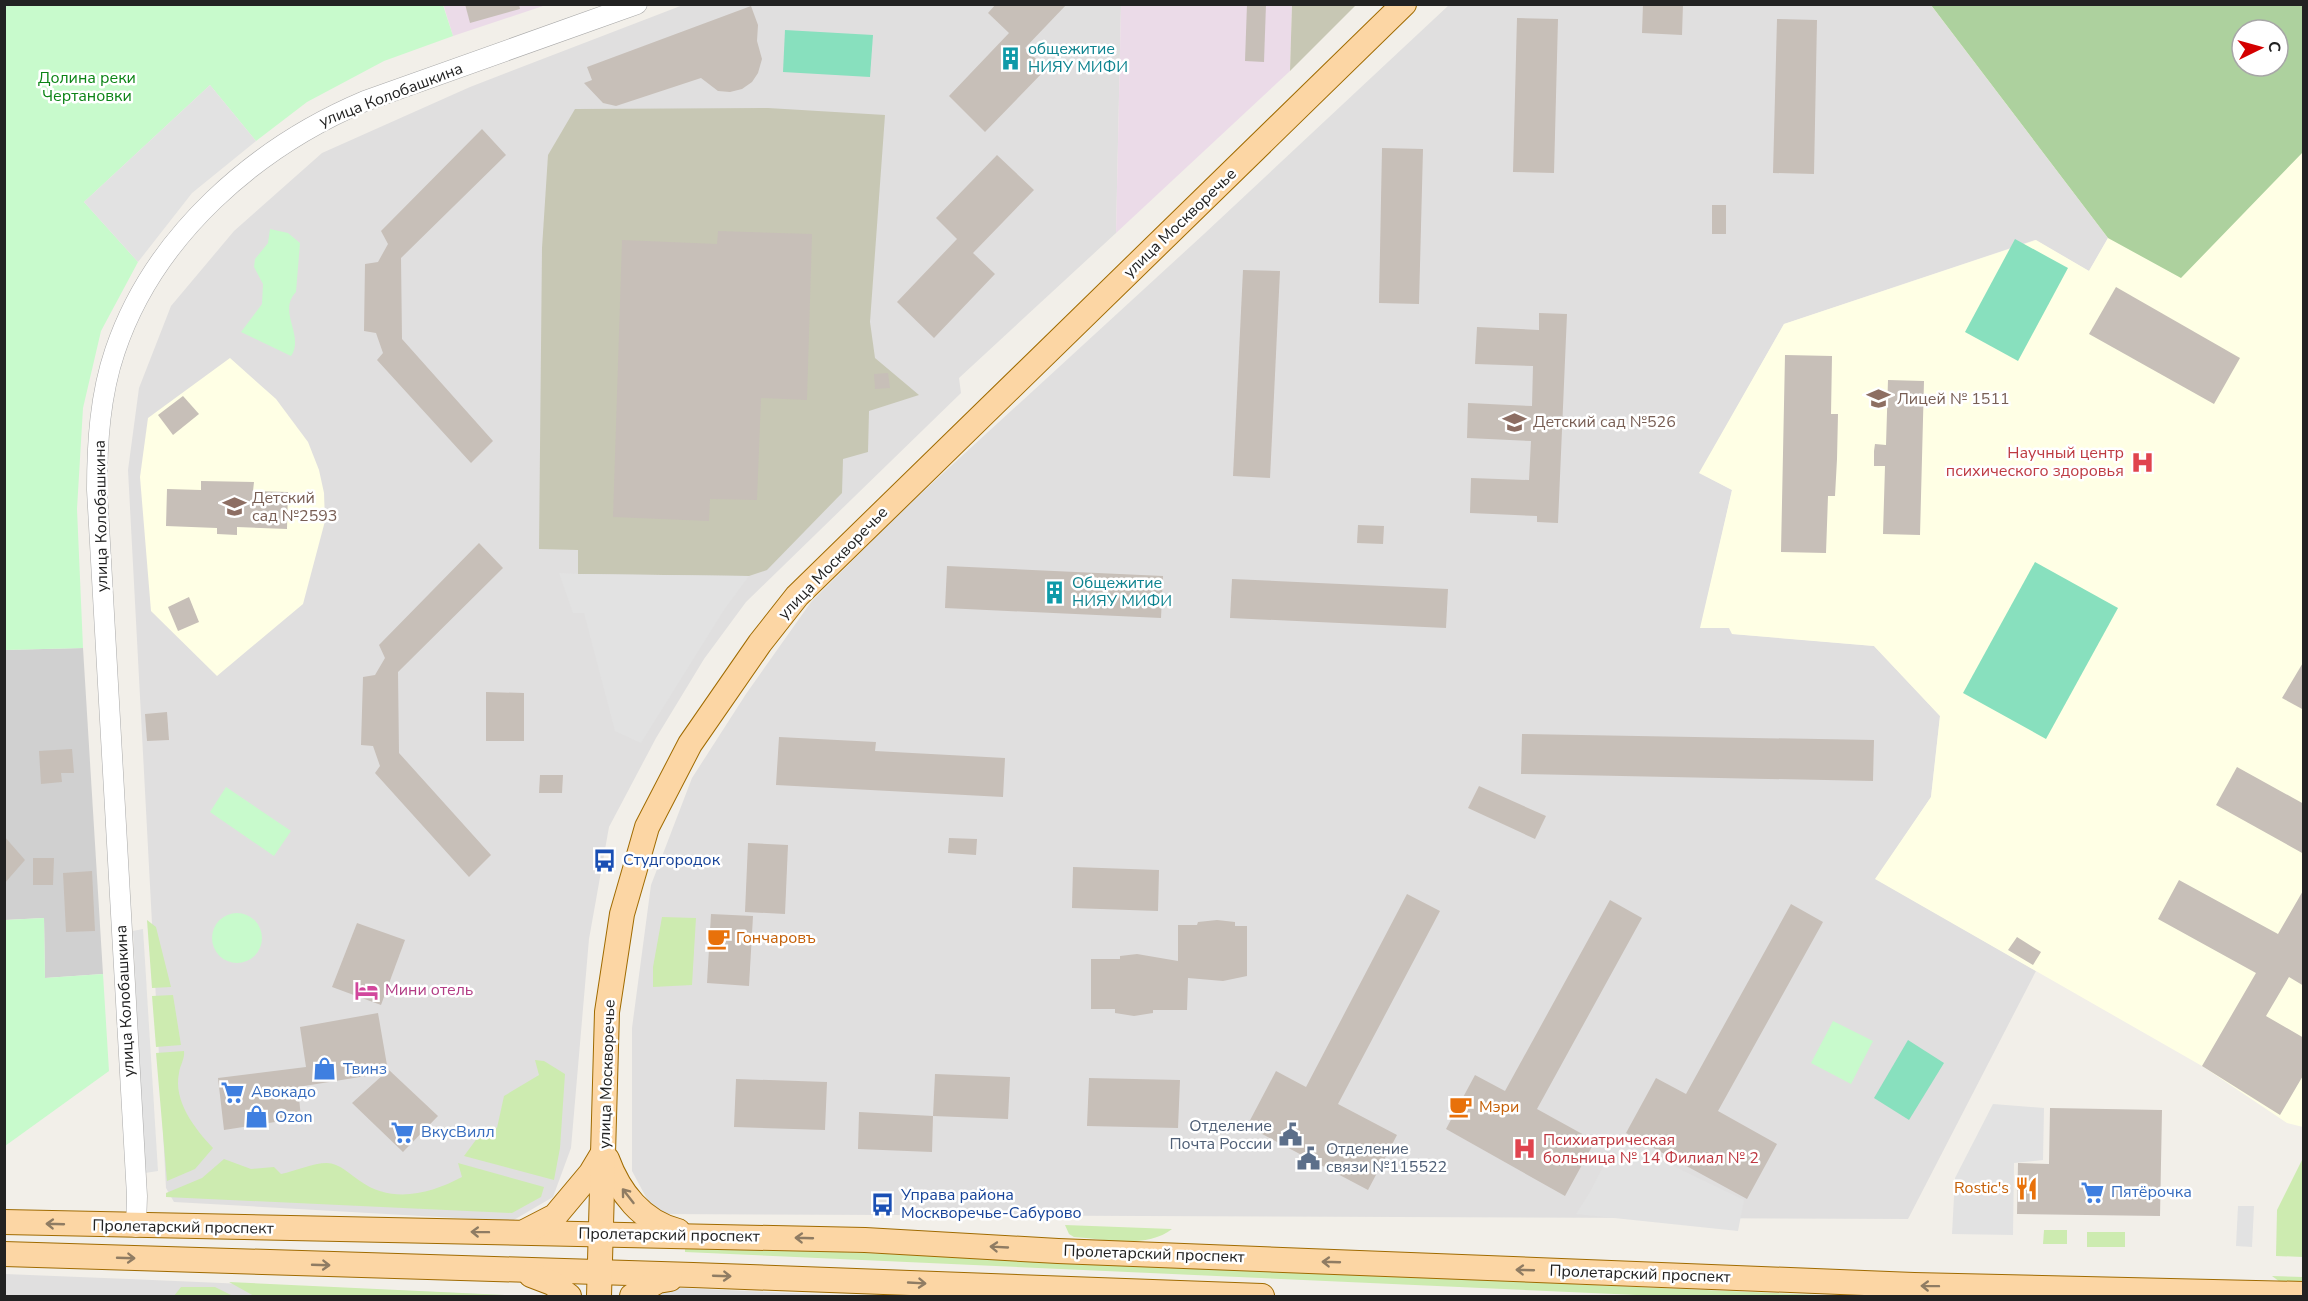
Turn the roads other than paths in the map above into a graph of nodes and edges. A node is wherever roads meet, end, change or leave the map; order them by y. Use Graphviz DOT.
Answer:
graph roads {
  1 [pos="637,4"];
  2 [pos="1404,4"];
  3 [pos="604,1151"];
  4 [pos="4,1222"];
  5 [pos="136,1227"];
  6 [pos="522,1233"];
  7 [pos="602,1234"];
  8 [pos="694,1234"];
  9 [pos="4,1254"];
  10 [pos="520,1271"];
  11 [pos="693,1275"];
  12 [pos="600,1285"];
  13 [pos="2304,1294"];
  14 [pos="569,1296"];
  15 [pos="632,1296"];
  16 [pos="1262,1296"];
  1 -- 5 [label="street, улица Колобашкина"];
  2 -- 3 [label="main road, улица Москворечье"];
  3 -- 6 [label="main road"];
  3 -- 7 [label="main road, улица Москворечье"];
  8 -- 3 [label="main road, one-way"];
  5 -- 4 [label="main road, Пролетарский проспект, one-way"];
  6 -- 5 [label="main road, Пролетарский проспект, one-way"];
  6 -- 7 [label="main road, Пролетарский проспект"];
  7 -- 8 [label="main road, Пролетарский проспект"];
  7 -- 12 [label="main road, улица Москворечье"];
  13 -- 8 [label="main road, Пролетарский проспект, one-way"];
  9 -- 10 [label="main road, Пролетарский проспект, one-way"];
  10 -- 12 [label="main road, Пролетарский проспект"];
  10 -- 14 [label="main road"];
  11 -- 12 [label="main road, Пролетарский проспект"];
  11 -- 15 [label="main road"];
  11 -- 16 [label="main road, Пролетарский проспект, one-way"];
}
